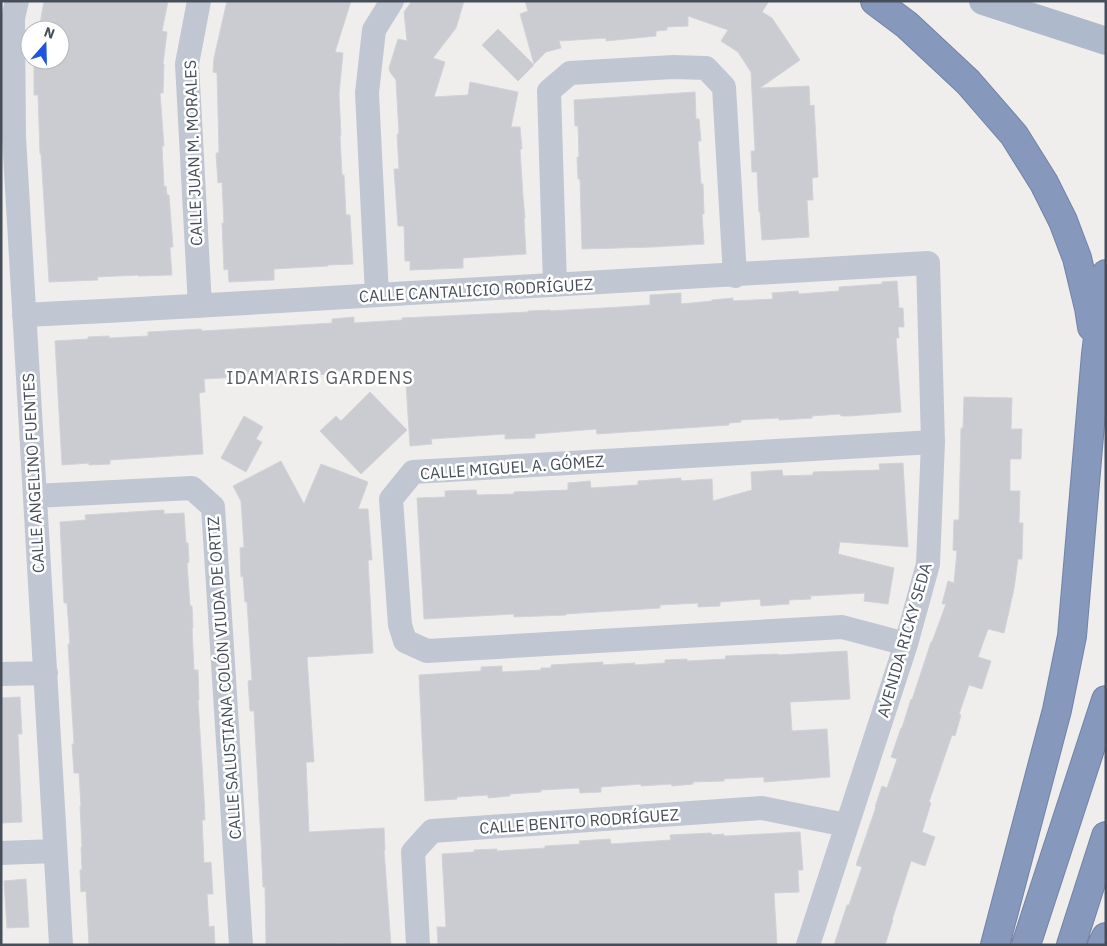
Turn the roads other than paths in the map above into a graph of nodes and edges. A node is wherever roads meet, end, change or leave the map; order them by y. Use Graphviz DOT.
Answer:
graph roads {
  1 [pos="17,1"];
  2 [pos="199,1"];
  3 [pos="392,1"];
  4 [pos="875,1"];
  5 [pos="983,1"];
  6 [pos="1106,41"];
  7 [pos="7,137"];
  8 [pos="928,263"];
  9 [pos="1106,274"];
  10 [pos="735,276"];
  11 [pos="555,285"];
  12 [pos="377,295"];
  13 [pos="200,306"];
  14 [pos="24,315"];
  15 [pos="1096,354"];
  16 [pos="933,442"];
  17 [pos="35,496"];
  18 [pos="906,644"];
  19 [pos="46,673"];
  20 [pos="1,674"];
  21 [pos="1106,700"];
  22 [pos="846,825"];
  23 [pos="1106,836"];
  24 [pos="55,851"];
  25 [pos="1,853"];
  26 [pos="1106,937"];
  27 [pos="61,945"];
  28 [pos="241,945"];
  29 [pos="418,945"];
  30 [pos="808,945"];
  31 [pos="994,945"];
  32 [pos="1026,945"];
  33 [pos="1071,945"];
  34 [pos="1102,945"];
  1 -- 7 [label="street, CALLE ANGELINO FUENTES"];
  2 -- 13 [label="street, CALLE JUAN M. MORALES"];
  3 -- 12 [label="street"];
  4 -- 15 [label="highway"];
  5 -- 6 [label="main road"];
  7 -- 14 [label="street, CALLE ANGELINO FUENTES"];
  8 -- 10 [label="street, CALLE CANTALICIO RODRÍGUEZ"];
  8 -- 16 [label="street, AVENIDA RICKY SEDA"];
  9 -- 15 [label="highway"];
  10 -- 11 [label="street, CALLE CANTALICIO RODRÍGUEZ"];
  10 -- 11 [label="street"];
  11 -- 12 [label="street, CALLE CANTALICIO RODRÍGUEZ"];
  12 -- 13 [label="street, CALLE CANTALICIO RODRÍGUEZ"];
  13 -- 14 [label="street, CALLE CANTALICIO RODRÍGUEZ"];
  14 -- 17 [label="street, CALLE ANGELINO FUENTES"];
  15 -- 31 [label="highway"];
  16 -- 18 [label="street, AVENIDA RICKY SEDA"];
  16 -- 18 [label="street, CALLE MIGUEL A. GÓMEZ"];
  17 -- 19 [label="street, CALLE ANGELINO FUENTES"];
  17 -- 28 [label="street, CALLE SALUSTIANA COLÓN VIUDA DE ORTIZ"];
  18 -- 22 [label="street, AVENIDA RICKY SEDA"];
  19 -- 20 [label="street"];
  19 -- 24 [label="street, CALLE ANGELINO FUENTES"];
  21 -- 32 [label="highway"];
  22 -- 29 [label="street, CALLE BENITO RODRÍGUEZ"];
  22 -- 30 [label="street, AVENIDA RICKY SEDA"];
  23 -- 33 [label="highway"];
  24 -- 25 [label="street"];
  24 -- 27 [label="street, CALLE ANGELINO FUENTES"];
  26 -- 34 [label="highway"];
}
